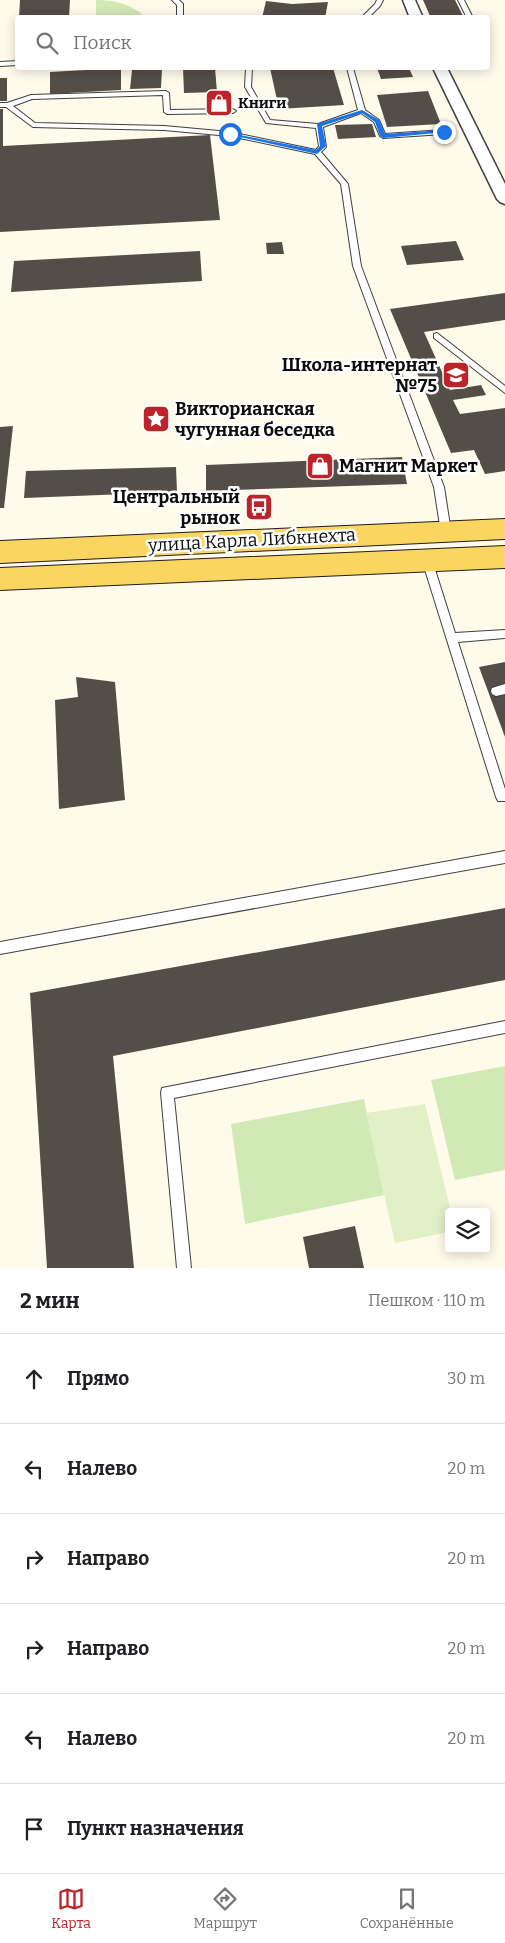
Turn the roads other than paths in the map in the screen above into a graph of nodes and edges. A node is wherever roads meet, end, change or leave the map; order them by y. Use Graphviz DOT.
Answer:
graph roads {
  1 [pos="175,0"];
  2 [pos="380,0"];
  3 [pos="409,0"];
  4 [pos="461,0"];
  5 [pos="180,15"];
  6 [pos="367,15"];
  7 [pos="416,15"];
  8 [pos="468,15"];
  9 [pos="15,63"];
  10 [pos="0,64"];
  11 [pos="249,70"];
  12 [pos="351,70"];
  13 [pos="441,70"];
  14 [pos="4,105"];
  15 [pos="233,111"];
  16 [pos="362,112"];
  17 [pos="319,126"];
  18 [pos="444,132"];
  19 [pos="317,152"];
  20 [pos="505,199"];
  21 [pos="437,336"];
  22 [pos="505,390"];
  23 [pos="505,529"];
  24 [pos="446,532"];
  25 [pos="0,552"];
  26 [pos="505,557"];
  27 [pos="427,560"];
  28 [pos="0,579"];
  29 [pos="505,634"];
  30 [pos="452,638"];
  31 [pos="505,796"];
  32 [pos="505,857"];
  33 [pos="0,948"];
  34 [pos="505,1027"];
  35 [pos="184,1268"];
  1 -- 5 [label="lane"];
  2 -- 6 [label="lane"];
  3 -- 7 [label="street"];
  4 -- 8 [label="lane"];
  9 -- 10 [label="lane"];
  11 -- 17 [label="lane"];
  12 -- 16 [label="lane"];
  13 -- 20 [label="street"];
  14 -- 15 [label="lane"];
  14 -- 19 [label="lane"];
  16 -- 17 [label="lane"];
  16 -- 18 [label="lane"];
  17 -- 19 [label="lane"];
  19 -- 24 [label="lane"];
  21 -- 22 [label="lane"];
  23 -- 24 [label="main road, улица Карла Либкнехта"];
  24 -- 25 [label="main road, улица Карла Либкнехта"];
  26 -- 27 [label="main road, улица Карла Либкнехта"];
  27 -- 28 [label="main road, улица Карла Либкнехта"];
  27 -- 30 [label="lane"];
  29 -- 30 [label="lane"];
  30 -- 31 [label="lane"];
  32 -- 33 [label="lane"];
  34 -- 35 [label="lane"];
}
